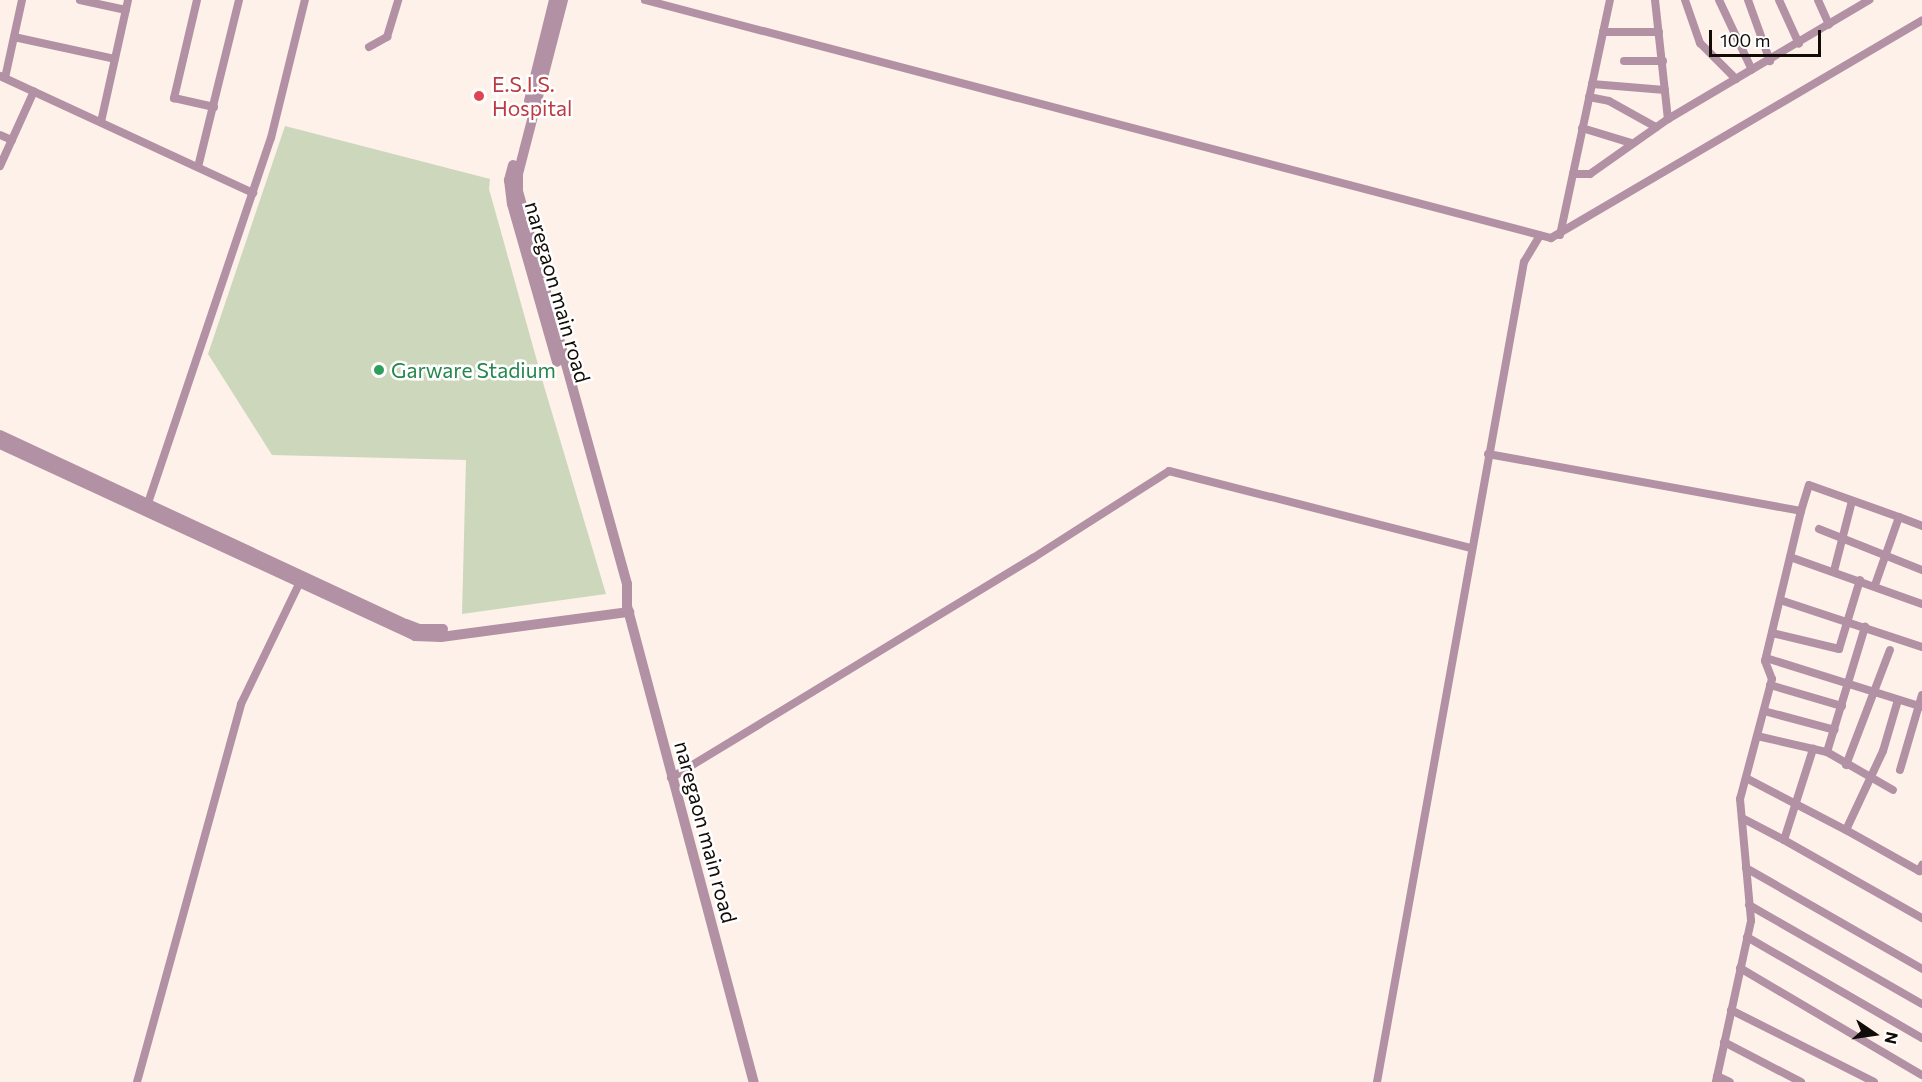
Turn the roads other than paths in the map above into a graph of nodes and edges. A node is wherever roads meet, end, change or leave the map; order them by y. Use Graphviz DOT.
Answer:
graph roads {
  1 [pos="22,0"];
  2 [pos="80,0"];
  3 [pos="128,0"];
  4 [pos="197,0"];
  5 [pos="239,0"];
  6 [pos="305,0"];
  7 [pos="398,0"];
  8 [pos="554,0"];
  9 [pos="563,0"];
  10 [pos="645,0"];
  11 [pos="1610,0"];
  12 [pos="1655,0"];
  13 [pos="1685,0"];
  14 [pos="1719,0"];
  15 [pos="1748,0"];
  16 [pos="1779,0"];
  17 [pos="1818,0"];
  18 [pos="1869,0"];
  19 [pos="1856,4"];
  20 [pos="126,10"];
  21 [pos="1922,20"];
  22 [pos="1829,25"];
  23 [pos="1603,32"];
  24 [pos="1659,32"];
  25 [pos="14,37"];
  26 [pos="1799,44"];
  27 [pos="369,47"];
  28 [pos="115,58"];
  29 [pos="1624,61"];
  30 [pos="1663,61"];
  31 [pos="1770,61"];
  32 [pos="1752,70"];
  33 [pos="2,77"];
  34 [pos="1736,79"];
  35 [pos="1592,84"];
  36 [pos="1665,90"];
  37 [pos="34,92"];
  38 [pos="1589,97"];
  39 [pos="214,107"];
  40 [pos="1668,119"];
  41 [pos="101,123"];
  42 [pos="1656,127"];
  43 [pos="1582,128"];
  44 [pos="0,135"];
  45 [pos="12,140"];
  46 [pos="1631,143"];
  47 [pos="0,166"];
  48 [pos="198,167"];
  49 [pos="1573,174"];
  50 [pos="253,193"];
  51 [pos="1540,235"];
  52 [pos="1560,235"];
  53 [pos="0,435"];
  54 [pos="0,444"];
  55 [pos="1488,454"];
  56 [pos="1852,501"];
  57 [pos="146,507"];
  58 [pos="1801,511"];
  59 [pos="1899,517"];
  60 [pos="1922,526"];
  61 [pos="1819,529"];
  62 [pos="1841,537"];
  63 [pos="1470,548"];
  64 [pos="1885,556"];
  65 [pos="1790,557"];
  66 [pos="1834,570"];
  67 [pos="1922,570"];
  68 [pos="302,578"];
  69 [pos="1860,580"];
  70 [pos="1875,585"];
  71 [pos="625,591"];
  72 [pos="1780,600"];
  73 [pos="1922,604"];
  74 [pos="628,609"];
  75 [pos="1848,621"];
  76 [pos="1865,627"];
  77 [pos="1772,633"];
  78 [pos="1922,647"];
  79 [pos="1890,650"];
  80 [pos="1766,658"];
  81 [pos="1849,684"];
  82 [pos="1770,685"];
  83 [pos="1874,692"];
  84 [pos="1922,695"];
  85 [pos="1898,700"];
  86 [pos="1842,706"];
  87 [pos="1920,707"];
  88 [pos="1764,711"];
  89 [pos="1835,730"];
  90 [pos="1757,736"];
  91 [pos="1813,749"];
  92 [pos="1827,753"];
  93 [pos="1846,765"];
  94 [pos="1900,770"];
  95 [pos="671,778"];
  96 [pos="1746,778"];
  97 [pos="1871,778"];
  98 [pos="1893,790"];
  99 [pos="1798,803"];
  100 [pos="1742,818"];
  101 [pos="1846,830"];
  102 [pos="1784,840"];
  103 [pos="1922,865"];
  104 [pos="1746,868"];
  105 [pos="1749,905"];
  106 [pos="1922,918"];
  107 [pos="1747,938"];
  108 [pos="1740,968"];
  109 [pos="1922,969"];
  110 [pos="1922,1004"];
  111 [pos="1731,1010"];
  112 [pos="1922,1038"];
  113 [pos="1724,1042"];
  114 [pos="1922,1074"];
  115 [pos="1717,1079"];
  116 [pos="137,1082"];
  117 [pos="754,1082"];
  118 [pos="1377,1082"];
  119 [pos="1730,1082"];
  120 [pos="1801,1082"];
  121 [pos="1874,1082"];
  1 -- 25 [label="street"];
  2 -- 20 [label="street"];
  3 -- 20 [label="street"];
  4 -- 39 [label="street"];
  5 -- 39 [label="street"];
  6 -- 50 [label="street"];
  7 -- 27 [label="street"];
  8 -- 71 [label="street, naregaon main road"];
  9 -- 71 [label="street, naregaon main road"];
  10 -- 51 [label="street"];
  11 -- 23 [label="street"];
  12 -- 24 [label="street"];
  13 -- 34 [label="street"];
  14 -- 32 [label="street"];
  15 -- 31 [label="street"];
  16 -- 26 [label="street"];
  17 -- 22 [label="street"];
  18 -- 19 [label="street"];
  19 -- 22 [label="street"];
  20 -- 28 [label="street"];
  21 -- 52 [label="street"];
  22 -- 26 [label="street"];
  23 -- 24 [label="street"];
  23 -- 35 [label="street"];
  24 -- 30 [label="street"];
  25 -- 28 [label="street"];
  25 -- 33 [label="street"];
  26 -- 31 [label="street"];
  28 -- 41 [label="street"];
  29 -- 30 [label="street"];
  30 -- 36 [label="street"];
  31 -- 32 [label="street"];
  32 -- 34 [label="street"];
  33 -- 37 [label="street"];
  34 -- 40 [label="street"];
  35 -- 36 [label="street"];
  35 -- 38 [label="street"];
  36 -- 40 [label="street"];
  37 -- 41 [label="street"];
  37 -- 45 [label="street"];
  38 -- 42 [label="street"];
  38 -- 43 [label="street"];
  39 -- 48 [label="street"];
  40 -- 42 [label="street"];
  41 -- 48 [label="street"];
  42 -- 46 [label="street"];
  43 -- 46 [label="street"];
  43 -- 49 [label="street"];
  44 -- 45 [label="street"];
  45 -- 47 [label="street"];
  46 -- 49 [label="street"];
  48 -- 50 [label="street"];
  49 -- 52 [label="street"];
  50 -- 57 [label="street"];
  51 -- 52 [label="street"];
  51 -- 55 [label="street"];
  53 -- 57 [label="street"];
  54 -- 57 [label="street"];
  55 -- 58 [label="street"];
  55 -- 63 [label="street"];
  56 -- 58 [label="street"];
  56 -- 59 [label="street"];
  56 -- 62 [label="street"];
  57 -- 68 [label="street"];
  58 -- 65 [label="street"];
  59 -- 60 [label="street"];
  59 -- 64 [label="street"];
  61 -- 62 [label="street"];
  62 -- 64 [label="street"];
  62 -- 66 [label="street"];
  63 -- 95 [label="street"];
  63 -- 118 [label="street"];
  64 -- 67 [label="street"];
  64 -- 70 [label="street"];
  65 -- 66 [label="street"];
  65 -- 72 [label="street"];
  66 -- 69 [label="street"];
  68 -- 74 [label="street"];
  68 -- 116 [label="street"];
  69 -- 70 [label="street"];
  69 -- 75 [label="street"];
  70 -- 73 [label="street"];
  71 -- 74 [label="street, naregaon main road"];
  72 -- 75 [label="street"];
  72 -- 77 [label="street"];
  74 -- 95 [label="street, naregaon main road"];
  75 -- 76 [label="street"];
  75 -- 77 [label="street"];
  76 -- 78 [label="street"];
  76 -- 81 [label="street"];
  77 -- 80 [label="street"];
  79 -- 83 [label="street"];
  80 -- 81 [label="street"];
  80 -- 82 [label="street"];
  81 -- 83 [label="street"];
  81 -- 86 [label="street"];
  82 -- 86 [label="street"];
  82 -- 88 [label="street"];
  83 -- 85 [label="street"];
  83 -- 93 [label="street"];
  84 -- 87 [label="street"];
  85 -- 87 [label="street"];
  85 -- 97 [label="street"];
  86 -- 89 [label="street"];
  87 -- 94 [label="street"];
  88 -- 89 [label="street"];
  88 -- 90 [label="street"];
  89 -- 92 [label="street"];
  90 -- 91 [label="street"];
  90 -- 96 [label="street"];
  91 -- 92 [label="street"];
  91 -- 99 [label="street"];
  92 -- 93 [label="street"];
  93 -- 97 [label="street"];
  95 -- 117 [label="street, naregaon main road"];
  96 -- 99 [label="street"];
  96 -- 100 [label="street"];
  97 -- 98 [label="street"];
  97 -- 101 [label="street"];
  99 -- 101 [label="street"];
  99 -- 102 [label="street"];
  100 -- 102 [label="street"];
  100 -- 104 [label="street"];
  101 -- 103 [label="street"];
  102 -- 106 [label="street"];
  104 -- 105 [label="street"];
  104 -- 109 [label="street"];
  105 -- 107 [label="street"];
  105 -- 110 [label="street"];
  107 -- 108 [label="street"];
  107 -- 112 [label="street"];
  108 -- 111 [label="street"];
  108 -- 114 [label="street"];
  111 -- 113 [label="street"];
  111 -- 121 [label="street"];
  113 -- 115 [label="street"];
  113 -- 120 [label="street"];
  115 -- 119 [label="street"];
}
